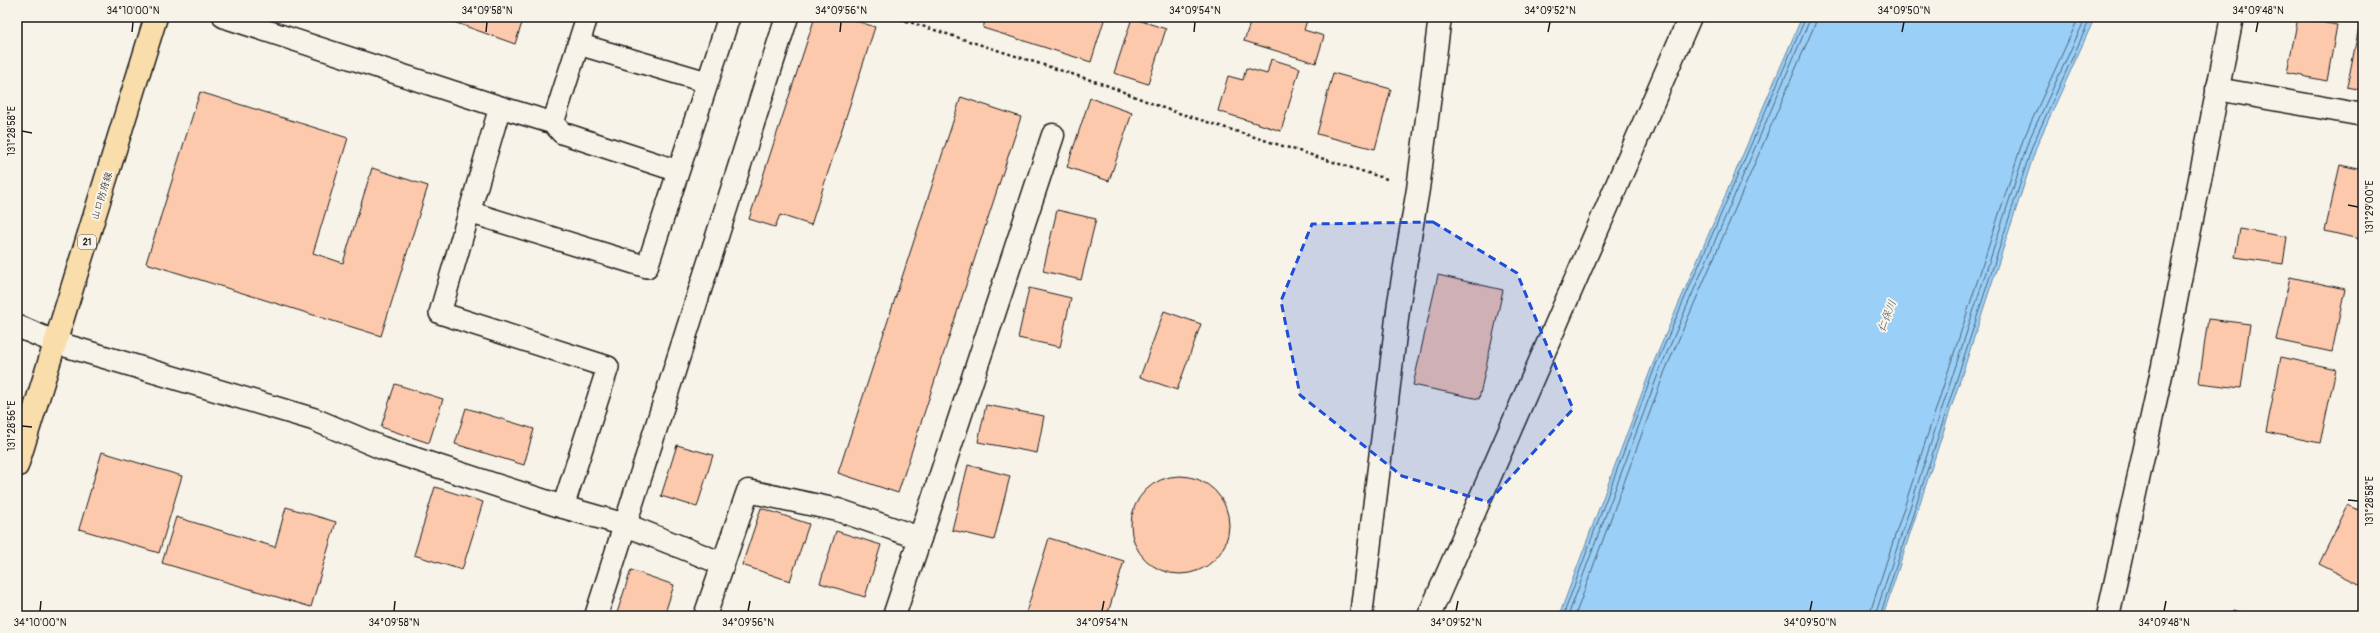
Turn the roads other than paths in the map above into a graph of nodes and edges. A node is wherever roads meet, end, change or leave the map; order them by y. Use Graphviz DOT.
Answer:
graph roads {
  1 [pos="156,17"];
  2 [pos="224,17"];
  3 [pos="587,17"];
  4 [pos="729,17"];
  5 [pos="787,17"];
  6 [pos="1440,17"];
  7 [pos="1690,17"];
  8 [pos="2232,17"];
  9 [pos="578,44"];
  10 [pos="707,82"];
  11 [pos="2217,89"];
  12 [pos="500,107"];
  13 [pos="2363,115"];
  14 [pos="553,123"];
  15 [pos="1053,135"];
  16 [pos="678,171"];
  17 [pos="469,212"];
  18 [pos="17,326"];
  19 [pos="57,343"];
  20 [pos="17,466"];
  21 [pos="563,507"];
  22 [pos="626,525"];
  23 [pos="920,538"];
  24 [pos="723,564"];
  25 [pos="596,616"];
  26 [pos="705,616"];
  27 [pos="894,616"];
  28 [pos="1361,616"];
  29 [pos="1429,616"];
  30 [pos="2108,616"];
  1 -- 19 [label="main road, 山口防府線 / 21"];
  2 -- 12 [label="lane"];
  3 -- 9 [label="lane"];
  4 -- 10 [label="lane"];
  5 -- 22 [label="street"];
  6 -- 28 [label="street"];
  7 -- 29 [label="street"];
  8 -- 11 [label="street"];
  9 -- 10 [label="lane"];
  9 -- 14 [label="lane"];
  10 -- 16 [label="lane"];
  11 -- 13 [label="street"];
  11 -- 30 [label="street"];
  12 -- 14 [label="lane"];
  12 -- 17 [label="lane"];
  14 -- 16 [label="lane"];
  15 -- 23 [label="street"];
  16 -- 17 [label="lane"];
  17 -- 21 [label="lane"];
  18 -- 19 [label="street"];
  19 -- 20 [label="main road, 山口防府線 / 21"];
  19 -- 21 [label="street"];
  21 -- 22 [label="street"];
  22 -- 24 [label="street"];
  22 -- 25 [label="street"];
  23 -- 24 [label="street"];
  23 -- 27 [label="street"];
  24 -- 26 [label="street"];
}
